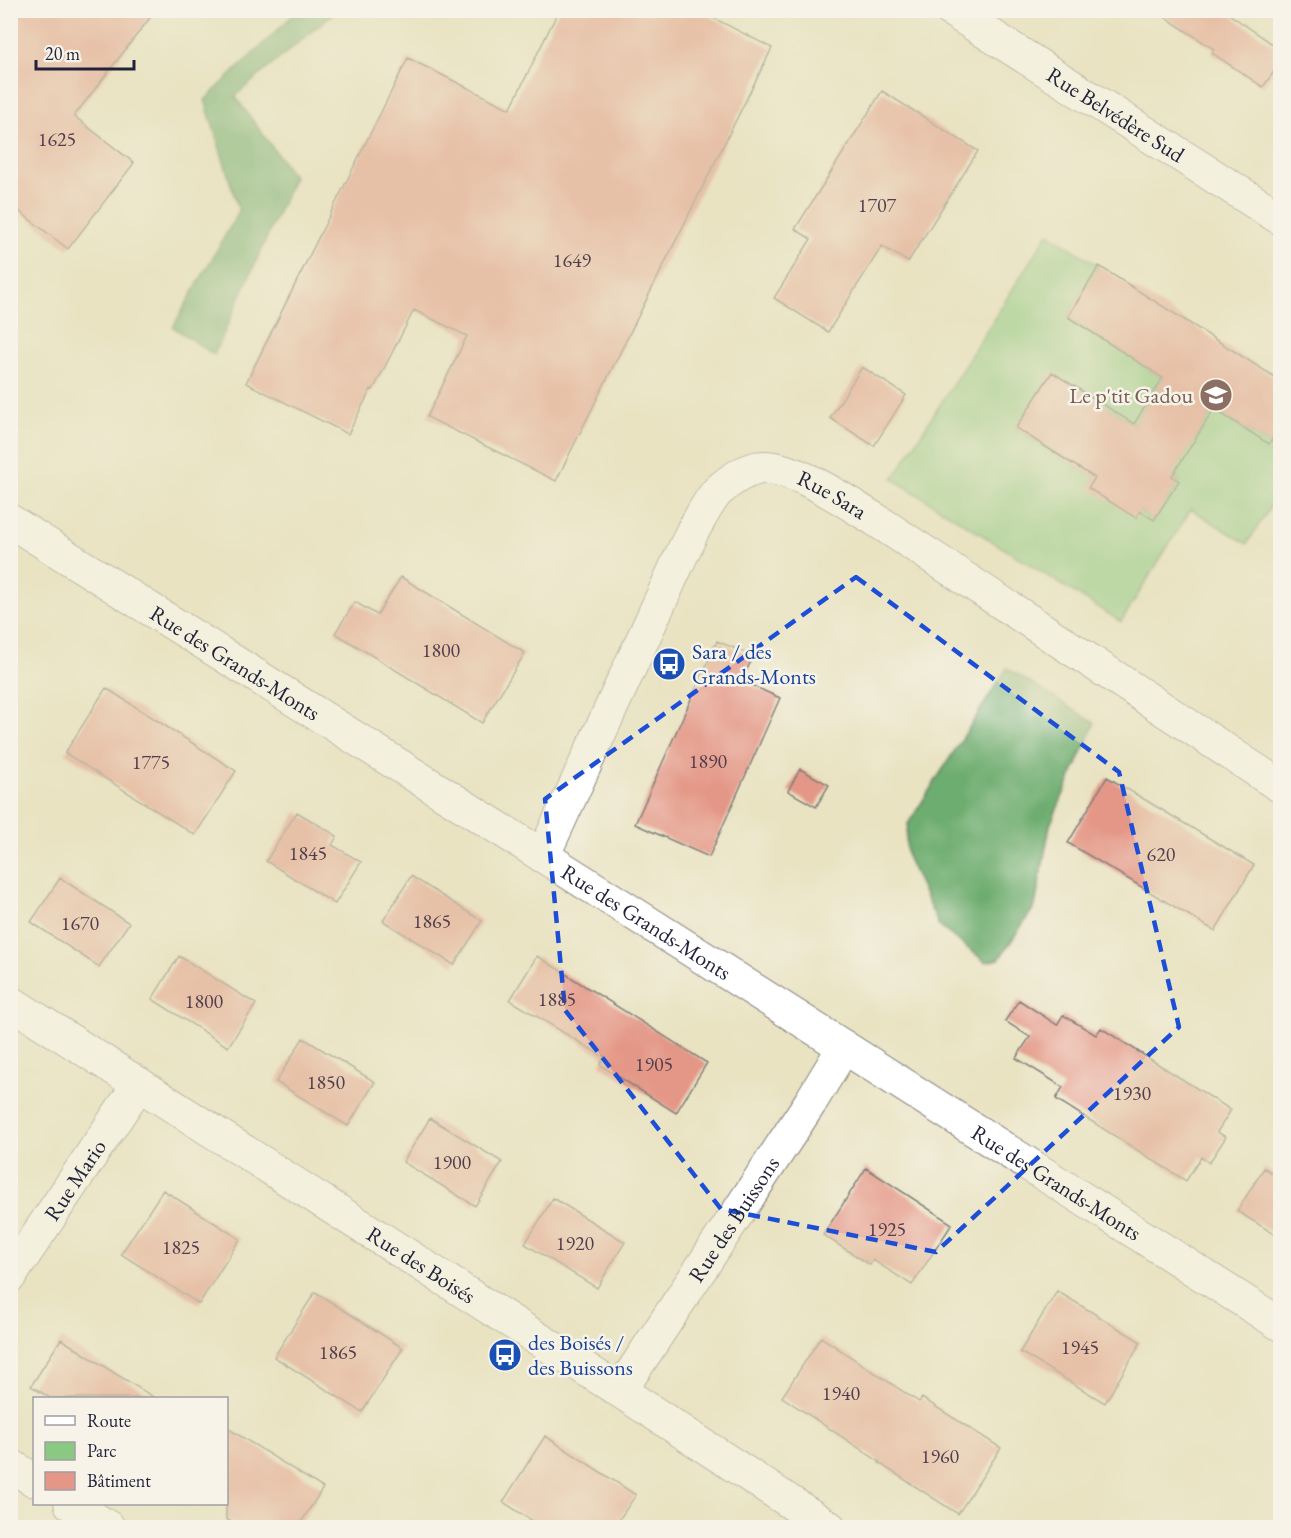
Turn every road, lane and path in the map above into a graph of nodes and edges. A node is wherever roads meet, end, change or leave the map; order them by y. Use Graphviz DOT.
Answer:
graph roads {
  1 [pos="951,10"];
  2 [pos="1281,218"];
  3 [pos="10,521"];
  4 [pos="1281,786"];
  5 [pos="543,856"];
  6 [pos="10,1002"];
  7 [pos="844,1047"];
  8 [pos="139,1084"];
  9 [pos="10,1276"];
  10 [pos="1281,1324"];
  11 [pos="620,1391"];
  12 [pos="10,1465"];
  13 [pos="33,1479"];
  14 [pos="74,1505"];
  15 [pos="109,1527"];
  16 [pos="830,1527"];
  1 -- 2 [label="street, Rue Belvédère Sud"];
  3 -- 5 [label="street, Rue des Grands-Monts"];
  4 -- 5 [label="street, Rue Sara"];
  5 -- 7 [label="street, Rue des Grands-Monts"];
  6 -- 8 [label="street, Rue des Boisés"];
  7 -- 10 [label="street, Rue des Grands-Monts"];
  7 -- 11 [label="street, Rue des Buissons"];
  8 -- 9 [label="street, Rue Mario"];
  8 -- 11 [label="street, Rue des Boisés"];
  11 -- 16 [label="street, Rue des Boisés"];
  12 -- 13 [label="street"];
  14 -- 15 [label="street"];
}
